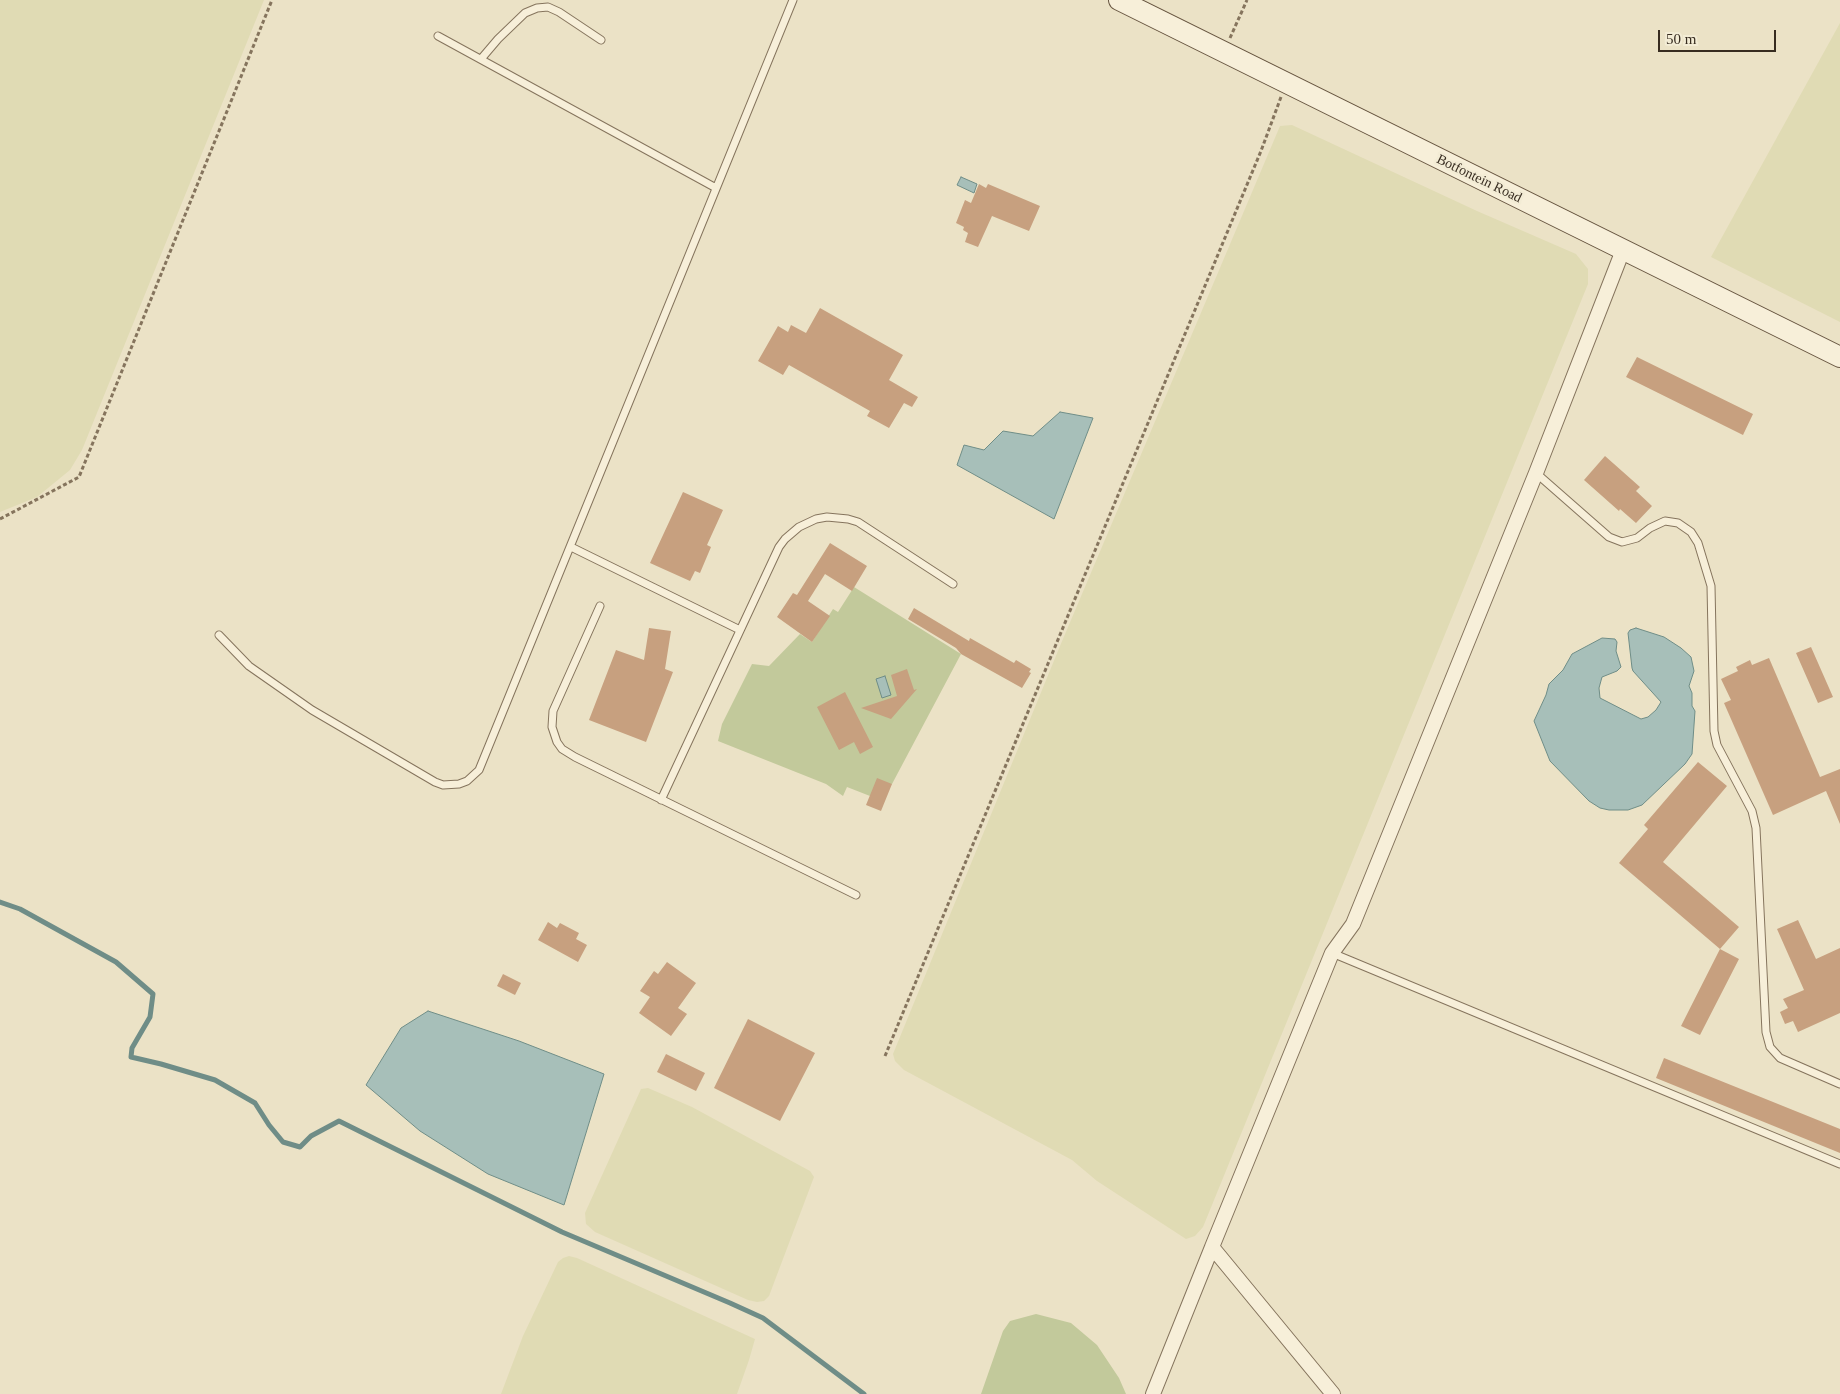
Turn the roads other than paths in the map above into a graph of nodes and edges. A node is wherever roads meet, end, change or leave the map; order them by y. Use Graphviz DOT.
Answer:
graph roads {
  1 [pos="793,0"];
  2 [pos="1119,0"];
  3 [pos="438,36"];
  4 [pos="601,40"];
  5 [pos="481,59"];
  6 [pos="716,188"];
  7 [pos="1623,250"];
  8 [pos="1840,357"];
  9 [pos="1536,473"];
  10 [pos="571,547"];
  11 [pos="953,584"];
  12 [pos="600,606"];
  13 [pos="740,630"];
  14 [pos="219,635"];
  15 [pos="661,800"];
  16 [pos="856,895"];
  17 [pos="1332,953"];
  18 [pos="1840,1084"];
  19 [pos="1840,1164"];
  20 [pos="1212,1247"];
  21 [pos="1152,1394"];
  22 [pos="1333,1394"];
  1 -- 6 [label="lane"];
  2 -- 7 [label="main road, Botfontein Road"];
  3 -- 5 [label="lane"];
  4 -- 5 [label="lane"];
  5 -- 6 [label="lane"];
  6 -- 10 [label="lane"];
  7 -- 8 [label="main road, Botfontein Road"];
  7 -- 9 [label="street"];
  9 -- 17 [label="street"];
  9 -- 18 [label="lane"];
  10 -- 13 [label="lane"];
  10 -- 14 [label="lane"];
  11 -- 13 [label="lane"];
  12 -- 15 [label="lane"];
  13 -- 15 [label="lane"];
  15 -- 16 [label="lane"];
  17 -- 19 [label="lane"];
  17 -- 20 [label="street"];
  20 -- 21 [label="street"];
  20 -- 22 [label="street"];
}
